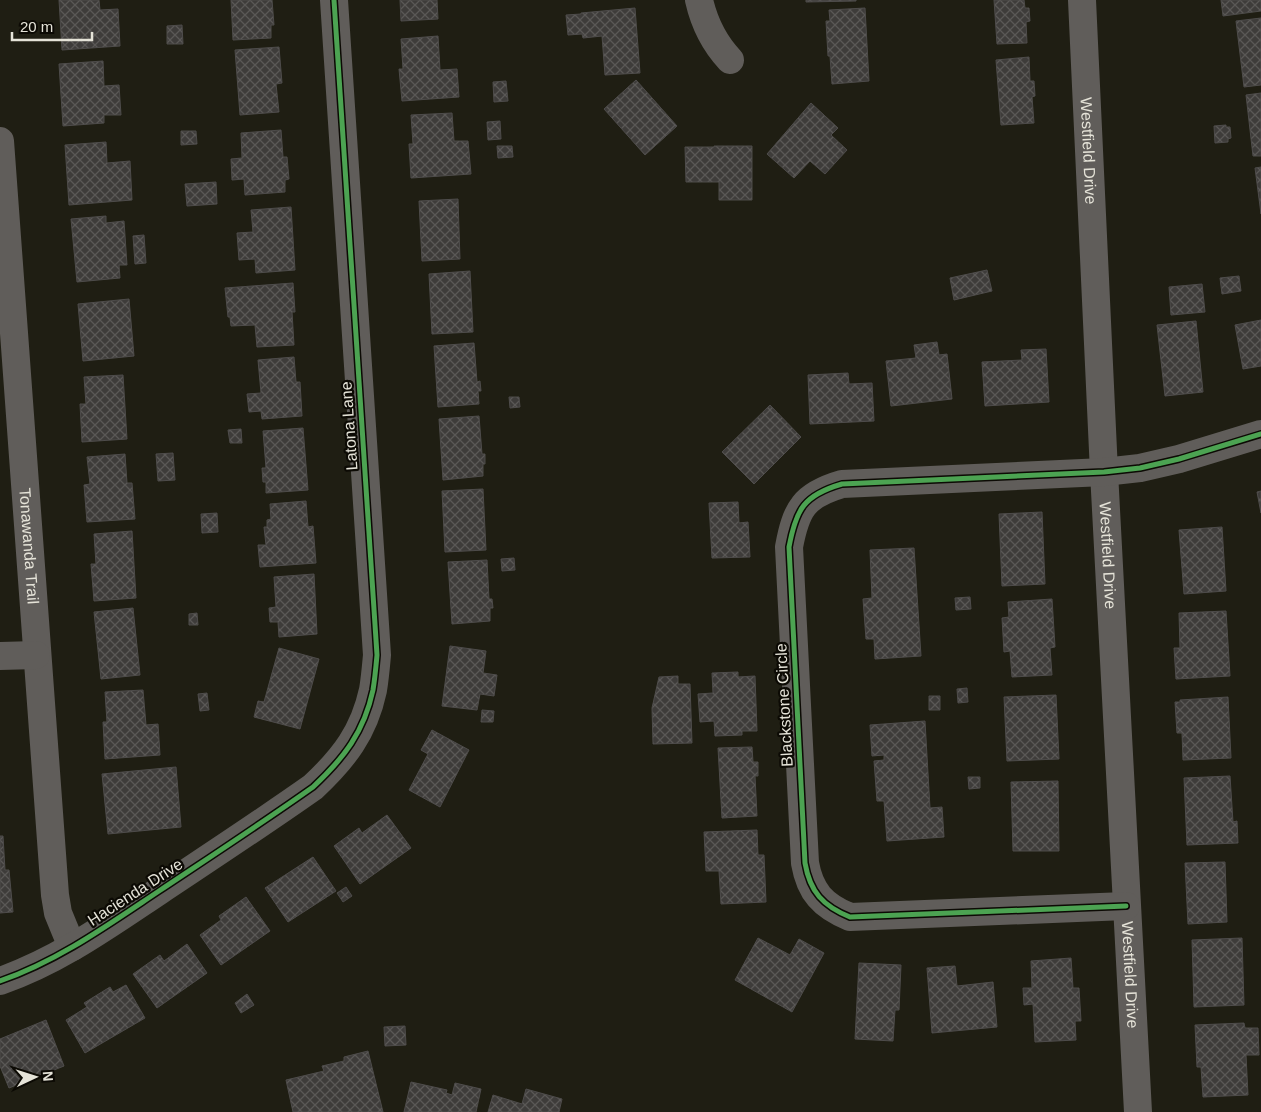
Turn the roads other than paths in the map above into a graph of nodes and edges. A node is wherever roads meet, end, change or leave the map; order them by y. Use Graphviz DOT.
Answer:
graph roads {
  1 [pos="334,0"];
  2 [pos="699,0"];
  3 [pos="1082,0"];
  4 [pos="730,60"];
  5 [pos="0,141"];
  6 [pos="6,321"];
  7 [pos="1261,434"];
  8 [pos="1104,472"];
  9 [pos="36,655"];
  10 [pos="0,656"];
  11 [pos="277,812"];
  12 [pos="1126,906"];
  13 [pos="72,947"];
  14 [pos="0,981"];
  15 [pos="1138,1112"];
  1 -- 11 [label="street, Latona Lane"];
  2 -- 4 [label="street"];
  3 -- 8 [label="street, Westfield Drive"];
  5 -- 6 [label="street, Tonawanda Trail"];
  6 -- 9 [label="street, Tonawanda Trail"];
  7 -- 8 [label="street, Blackstone Circle"];
  8 -- 12 [label="street, Westfield Drive"];
  8 -- 12 [label="street, Blackstone Circle"];
  9 -- 10 [label="street"];
  9 -- 13 [label="street, Tonawanda Trail"];
  11 -- 13 [label="street, Hacienda Drive"];
  12 -- 15 [label="street, Westfield Drive"];
  13 -- 14 [label="street, Hacienda Drive"];
}
